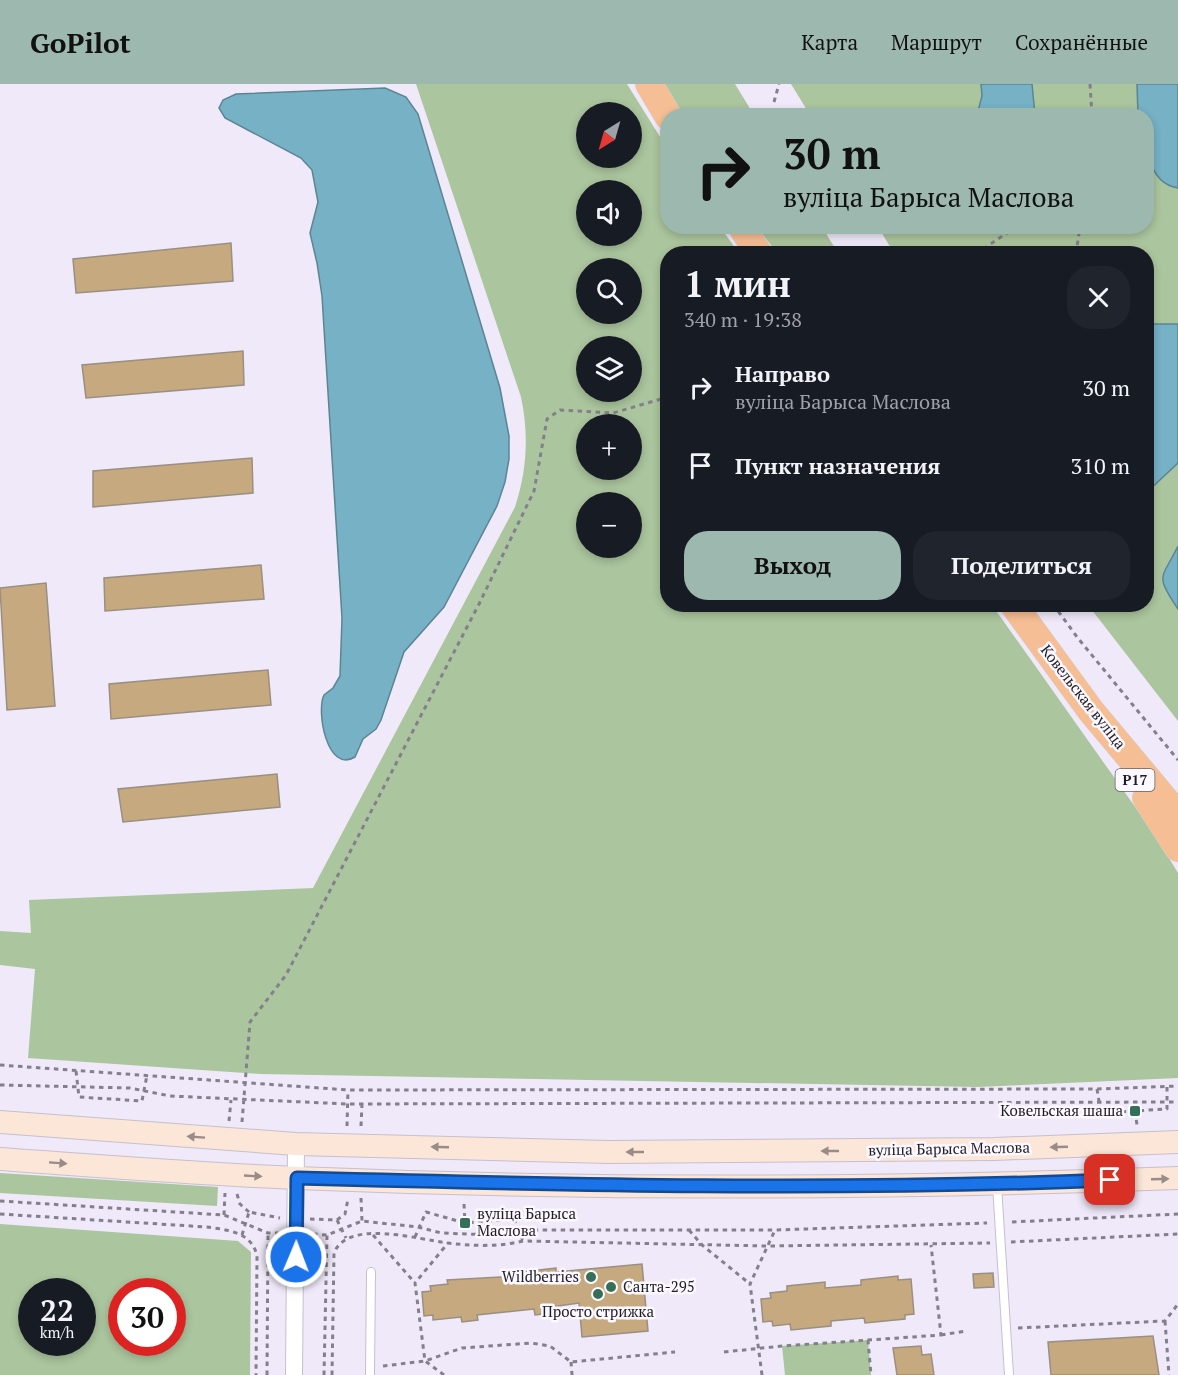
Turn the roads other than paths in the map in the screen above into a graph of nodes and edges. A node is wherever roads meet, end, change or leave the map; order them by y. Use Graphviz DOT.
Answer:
graph roads {
  1 [pos="649,84"];
  2 [pos="663,108"];
  3 [pos="1019,612"];
  4 [pos="1091,711"];
  5 [pos="1178,815"];
  6 [pos="1178,848"];
  7 [pos="0,1122"];
  8 [pos="1178,1142"];
  9 [pos="296,1144"];
  10 [pos="0,1159"];
  11 [pos="297,1178"];
  12 [pos="1178,1178"];
  13 [pos="997,1185"];
  14 [pos="371,1272"];
  15 [pos="370,1370"];
  16 [pos="294,1375"];
  17 [pos="1009,1375"];
  1 -- 2 [label="highway"];
  3 -- 4 [label="highway, Ковельская вуліца / Р17"];
  4 -- 5 [label="highway, Ковельская вуліца / Р17"];
  4 -- 6 [label="highway, Р17"];
  9 -- 7 [label="main road, вуліца Барыса Маслова, one-way"];
  8 -- 9 [label="main road, вуліца Барыса Маслова, one-way"];
  9 -- 11 [label="street"];
  10 -- 11 [label="main road, one-way"];
  11 -- 13 [label="main road"];
  11 -- 16 [label="street"];
  13 -- 12 [label="main road, one-way"];
  13 -- 17 [label="lane"];
  14 -- 15 [label="lane"];
}
